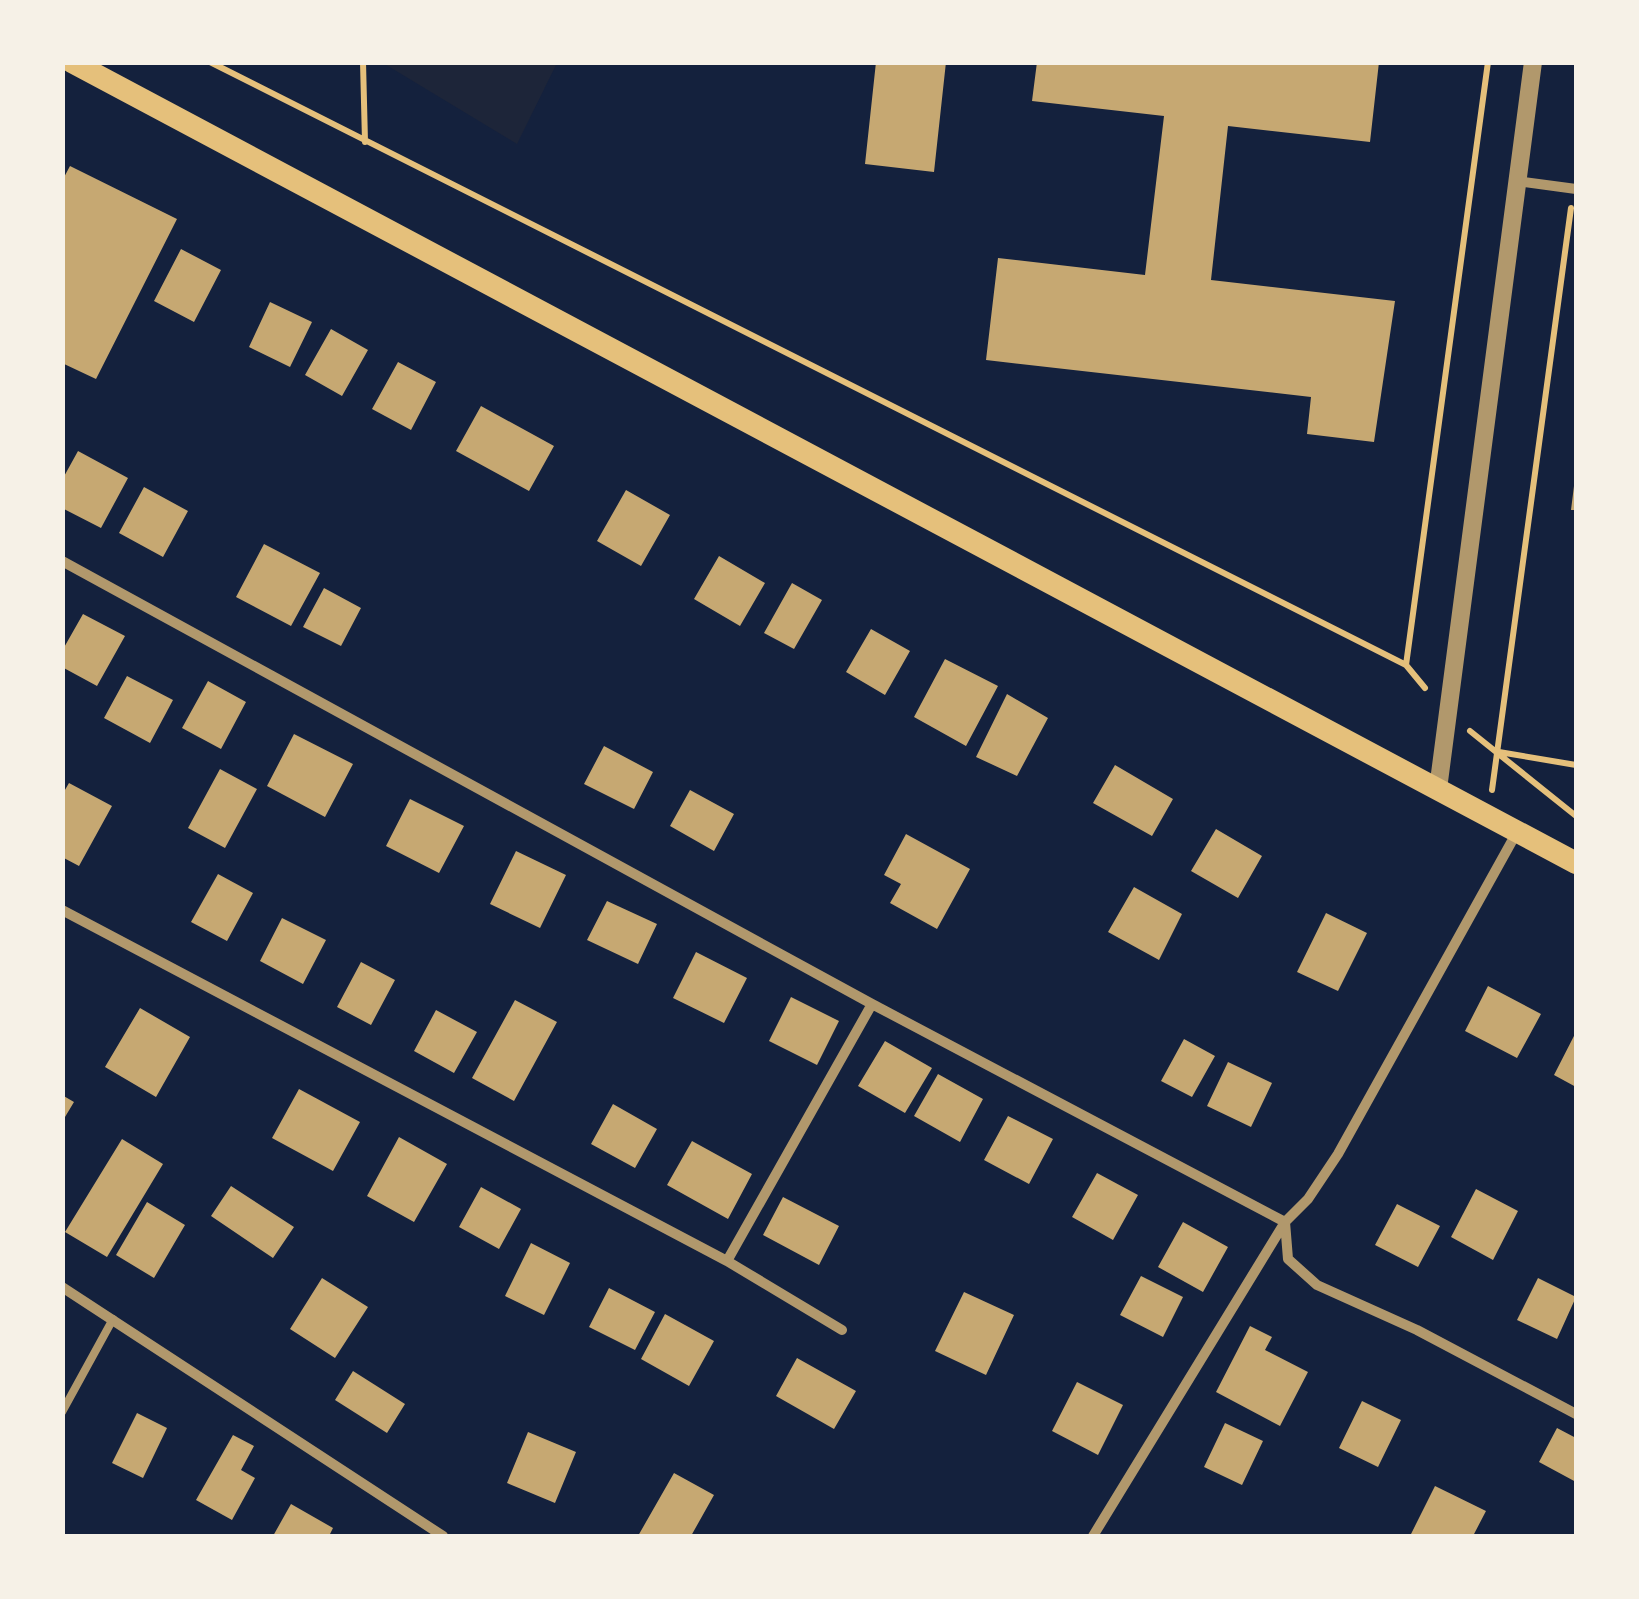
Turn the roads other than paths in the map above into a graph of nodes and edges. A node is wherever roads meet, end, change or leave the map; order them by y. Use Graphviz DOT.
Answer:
graph roads {
  1 [pos="72,62"];
  2 [pos="1533,62"];
  3 [pos="1517,180"];
  4 [pos="1575,189"];
  5 [pos="62,561"];
  6 [pos="1438,789"];
  7 [pos="1517,831"];
  8 [pos="1576,862"];
  9 [pos="62,910"];
  10 [pos="872,1004"];
  11 [pos="1284,1222"];
  12 [pos="726,1261"];
  13 [pos="62,1287"];
  14 [pos="114,1319"];
  15 [pos="842,1330"];
  16 [pos="62,1412"];
  17 [pos="1576,1414"];
  18 [pos="443,1536"];
  19 [pos="1093,1536"];
  1 -- 6 [label="main road"];
  2 -- 3 [label="street"];
  3 -- 4 [label="street"];
  3 -- 6 [label="street"];
  5 -- 10 [label="street"];
  6 -- 7 [label="main road"];
  7 -- 8 [label="main road"];
  7 -- 11 [label="street"];
  9 -- 12 [label="street"];
  10 -- 11 [label="street"];
  10 -- 12 [label="street"];
  11 -- 17 [label="street"];
  11 -- 19 [label="street"];
  12 -- 15 [label="street"];
  13 -- 14 [label="street"];
  14 -- 16 [label="lane"];
  14 -- 18 [label="street"];
}
